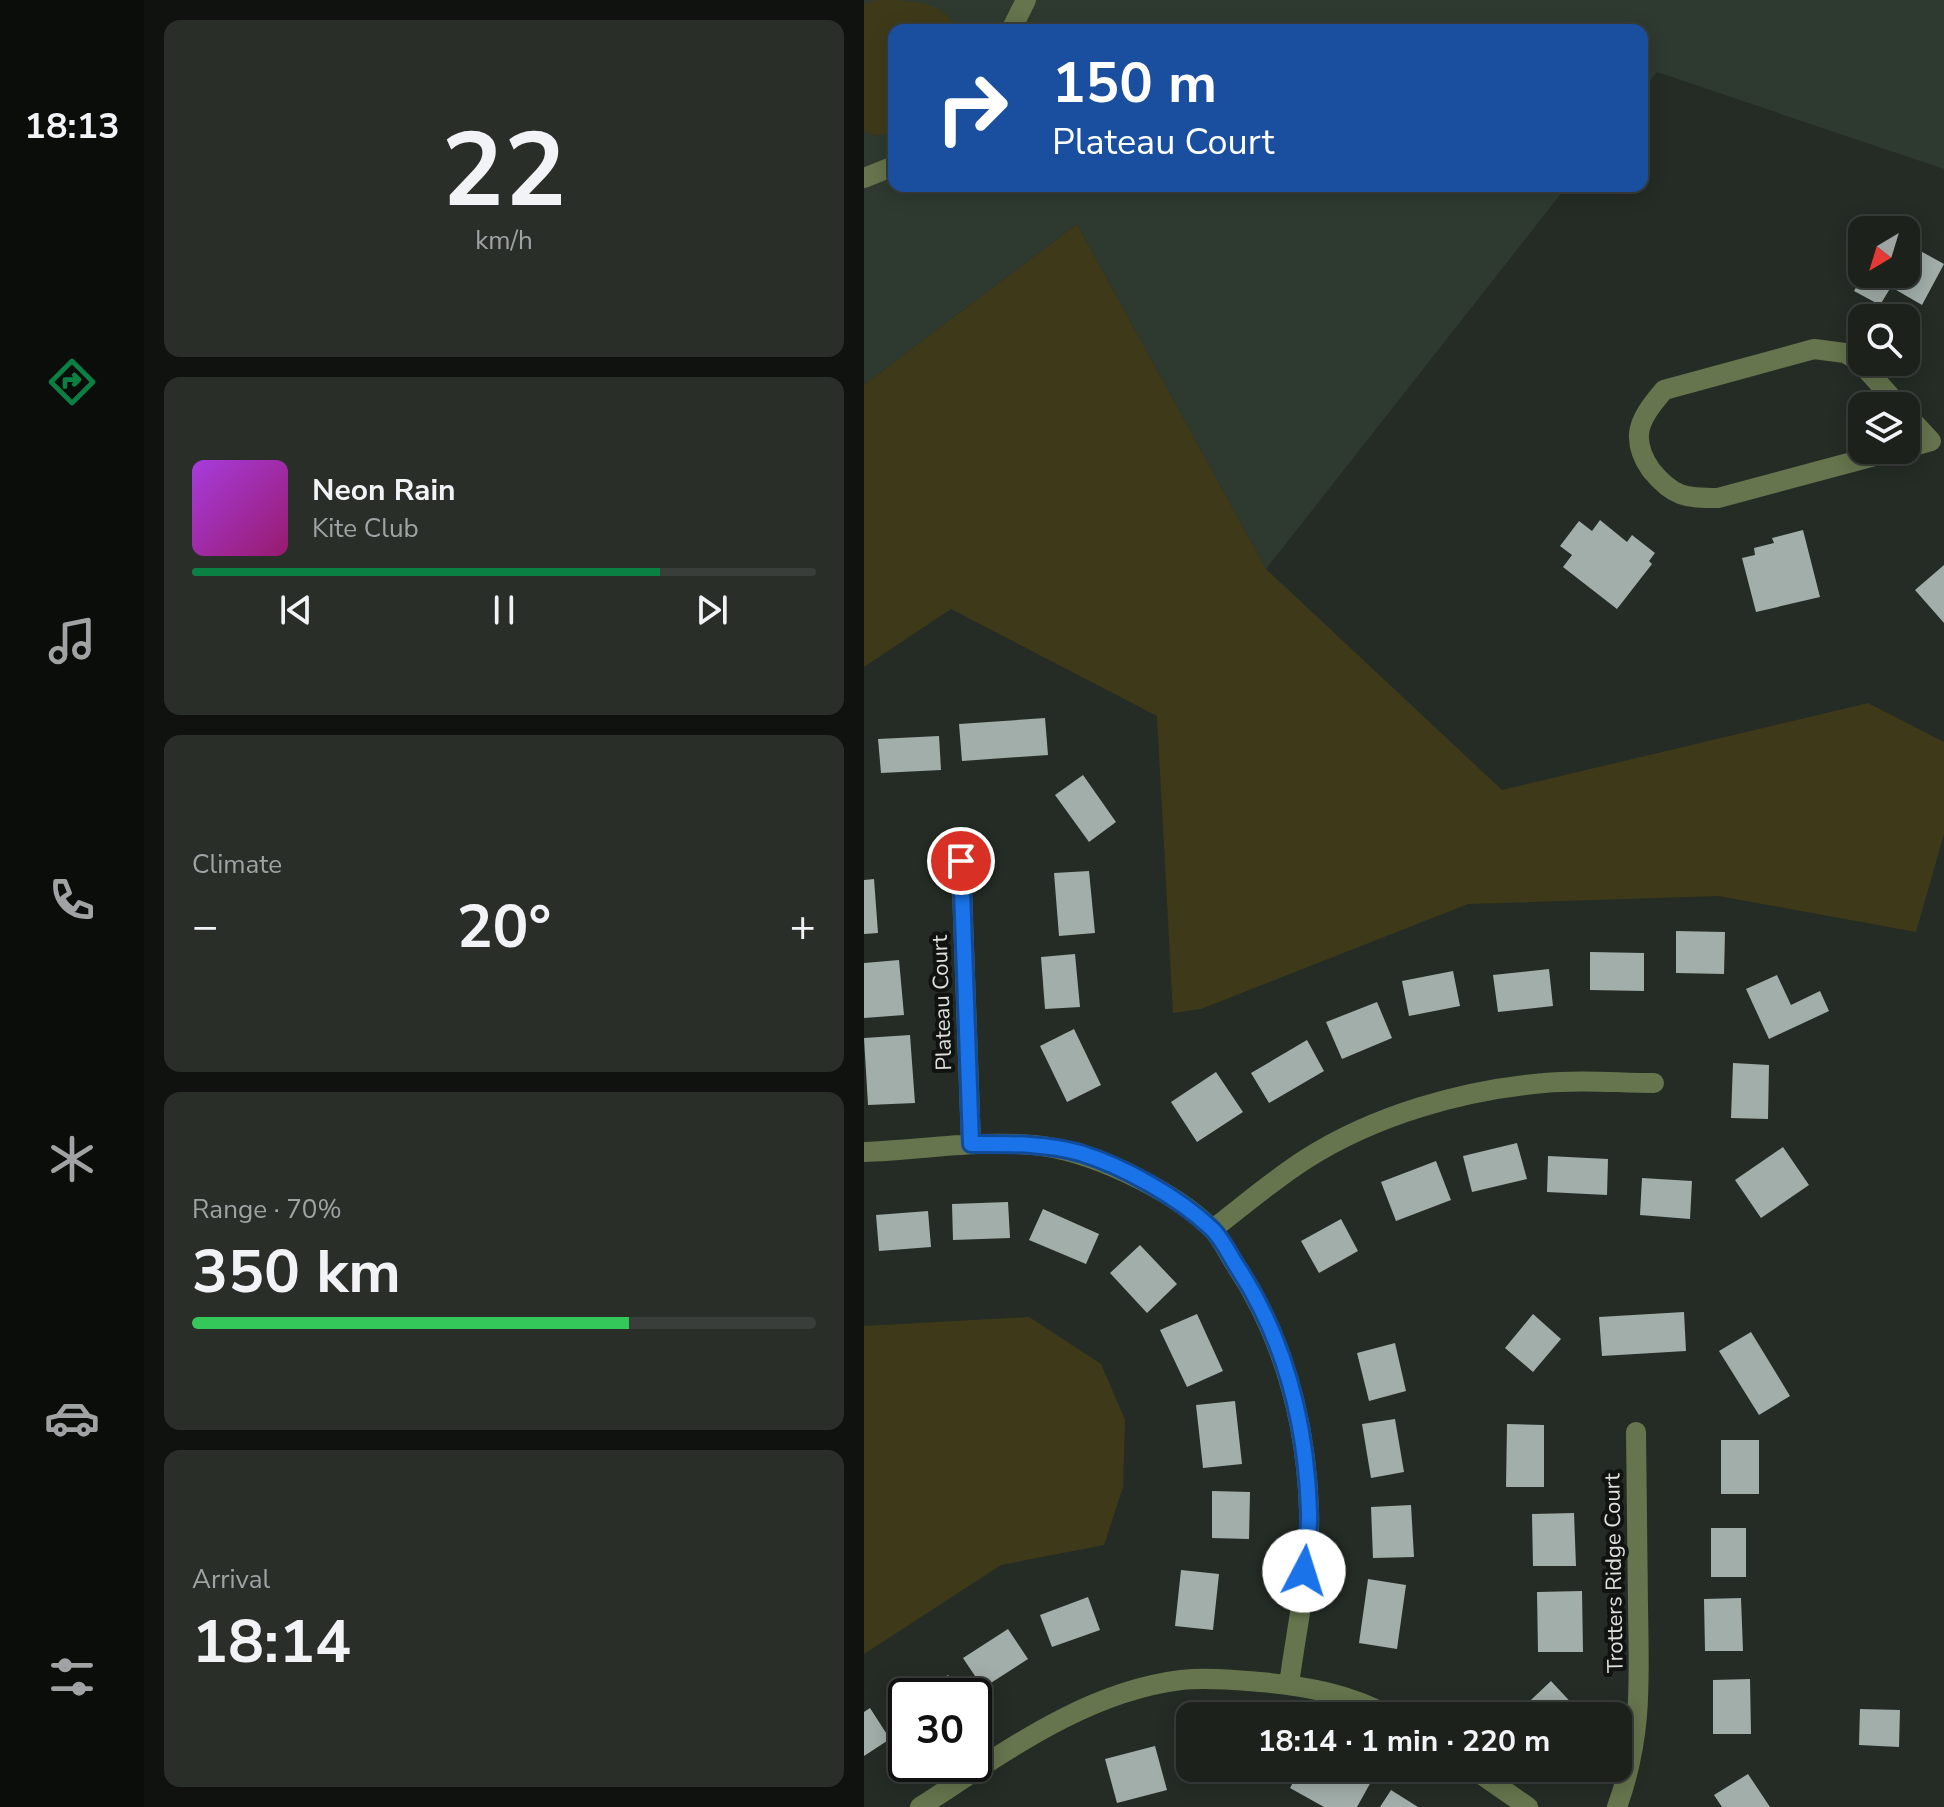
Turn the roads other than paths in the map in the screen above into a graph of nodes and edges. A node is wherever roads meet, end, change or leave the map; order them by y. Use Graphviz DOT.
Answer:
graph roads {
  1 [pos="1010,0"];
  2 [pos="1026,0"];
  3 [pos="1011,24"];
  4 [pos="1014,24"];
  5 [pos="888,168"];
  6 [pos="864,178"];
  7 [pos="1887,392"];
  8 [pos="1920,429"];
  9 [pos="1937,448"];
  10 [pos="1848,463"];
  11 [pos="961,861"];
  12 [pos="1654,1083"];
  13 [pos="971,1144"];
  14 [pos="864,1152"];
  15 [pos="1213,1229"];
  16 [pos="1636,1432"];
  17 [pos="1289,1685"];
  18 [pos="1355,1702"];
  19 [pos="1492,1782"];
  20 [pos="920,1807"];
  21 [pos="1528,1807"];
  22 [pos="1617,1807"];
  1 -- 3 [label="street"];
  2 -- 4 [label="street"];
  5 -- 6 [label="street"];
  7 -- 10 [label="street"];
  8 -- 9 [label="street"];
  11 -- 13 [label="street, Plateau Court"];
  12 -- 15 [label="street"];
  13 -- 14 [label="street"];
  13 -- 15 [label="street"];
  15 -- 17 [label="street"];
  16 -- 22 [label="street, Trotters Ridge Court"];
  17 -- 18 [label="street"];
  17 -- 20 [label="street"];
  19 -- 21 [label="street"];
}
